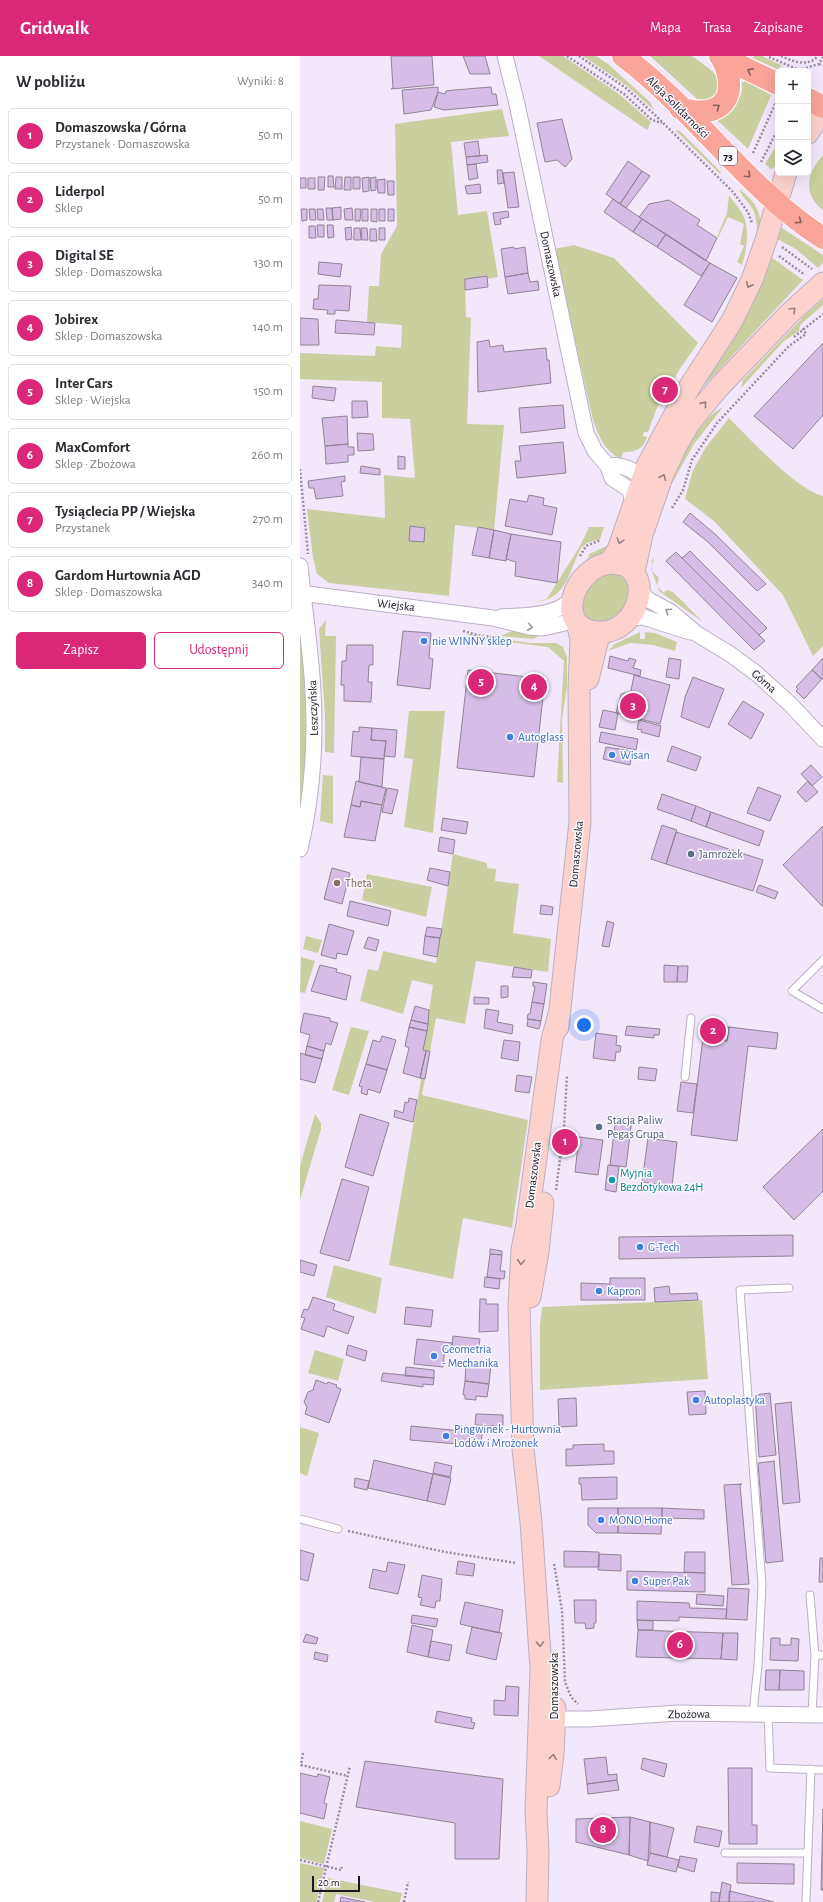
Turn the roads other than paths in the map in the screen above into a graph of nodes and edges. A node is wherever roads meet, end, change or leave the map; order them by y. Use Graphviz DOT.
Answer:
graph roads {
  1 [pos="505,56"];
  2 [pos="623,56"];
  3 [pos="721,56"];
  4 [pos="775,83"];
  5 [pos="811,101"];
  6 [pos="680,108"];
  7 [pos="823,108"];
  8 [pos="811,128"];
  9 [pos="785,176"];
  10 [pos="777,202"];
  11 [pos="823,238"];
  12 [pos="815,277"];
  13 [pos="608,466"];
  14 [pos="642,477"];
  15 [pos="641,508"];
  16 [pos="305,564"];
  17 [pos="608,564"];
  18 [pos="637,581"];
  19 [pos="301,593"];
  20 [pos="572,599"];
  21 [pos="492,618"];
  22 [pos="630,618"];
  23 [pos="578,623"];
  24 [pos="603,632"];
  25 [pos="697,634"];
  26 [pos="579,717"];
  27 [pos="823,739"];
  28 [pos="300,846"];
  29 [pos="823,960"];
  30 [pos="823,1009"];
  31 [pos="691,1018"];
  32 [pos="685,1077"];
  33 [pos="789,1288"];
  34 [pos="300,1519"];
  35 [pos="338,1528"];
  36 [pos="810,1595"];
  37 [pos="815,1655"];
  38 [pos="823,1655"];
  39 [pos="760,1714"];
  40 [pos="818,1715"];
  41 [pos="547,1719"];
  42 [pos="811,1769"];
  43 [pos="823,1770"];
  44 [pos="725,1853"];
  45 [pos="808,1853"];
  46 [pos="537,1902"];
  47 [pos="806,1902"];
  1 -- 13 [label="street, Domaszowska"];
  2 -- 6 [label="main road, Aleja Solidarności / 73"];
  4 -- 3 [label="main road, one-way"];
  6 -- 3 [label="main road, one-way"];
  5 -- 7 [label="main road"];
  6 -- 10 [label="main road, Aleja Solidarności / 73, one-way"];
  7 -- 8 [label="street"];
  9 -- 10 [label="street"];
  10 -- 11 [label="main road, Aleja Solidarności / 73, one-way"];
  10 -- 14 [label="street, one-way"];
  15 -- 12 [label="street, one-way"];
  13 -- 14 [label="street"];
  13 -- 15 [label="street, Domaszowska"];
  14 -- 15 [label="street"];
  15 -- 17 [label="street, one-way"];
  15 -- 18 [label="street"];
  16 -- 19 [label="street, Leszczyńska"];
  17 -- 18 [label="street"];
  17 -- 20 [label="street"];
  18 -- 22 [label="street"];
  25 -- 18 [label="street, Górna, one-way"];
  19 -- 21 [label="street, Wiejska"];
  19 -- 28 [label="street, Leszczyńska"];
  20 -- 21 [label="street, Wiejska"];
  20 -- 23 [label="street"];
  21 -- 23 [label="street, Wiejska, one-way"];
  22 -- 24 [label="street"];
  22 -- 25 [label="street, Górna"];
  23 -- 24 [label="street"];
  23 -- 26 [label="street, Domaszowska"];
  24 -- 26 [label="street, Domaszowska"];
  25 -- 27 [label="street, Górna"];
  26 -- 41 [label="street, Domaszowska"];
  29 -- 30 [label="lane"];
  31 -- 32 [label="lane"];
  33 -- 39 [label="lane"];
  34 -- 35 [label="lane"];
  36 -- 37 [label="lane"];
  37 -- 38 [label="lane"];
  37 -- 40 [label="lane"];
  39 -- 40 [label="street, Zbożowa"];
  39 -- 41 [label="street, Zbożowa"];
  39 -- 42 [label="lane"];
  41 -- 46 [label="street, Domaszowska"];
  42 -- 43 [label="lane"];
  42 -- 45 [label="lane"];
  44 -- 45 [label="lane"];
  45 -- 47 [label="lane"];
}
